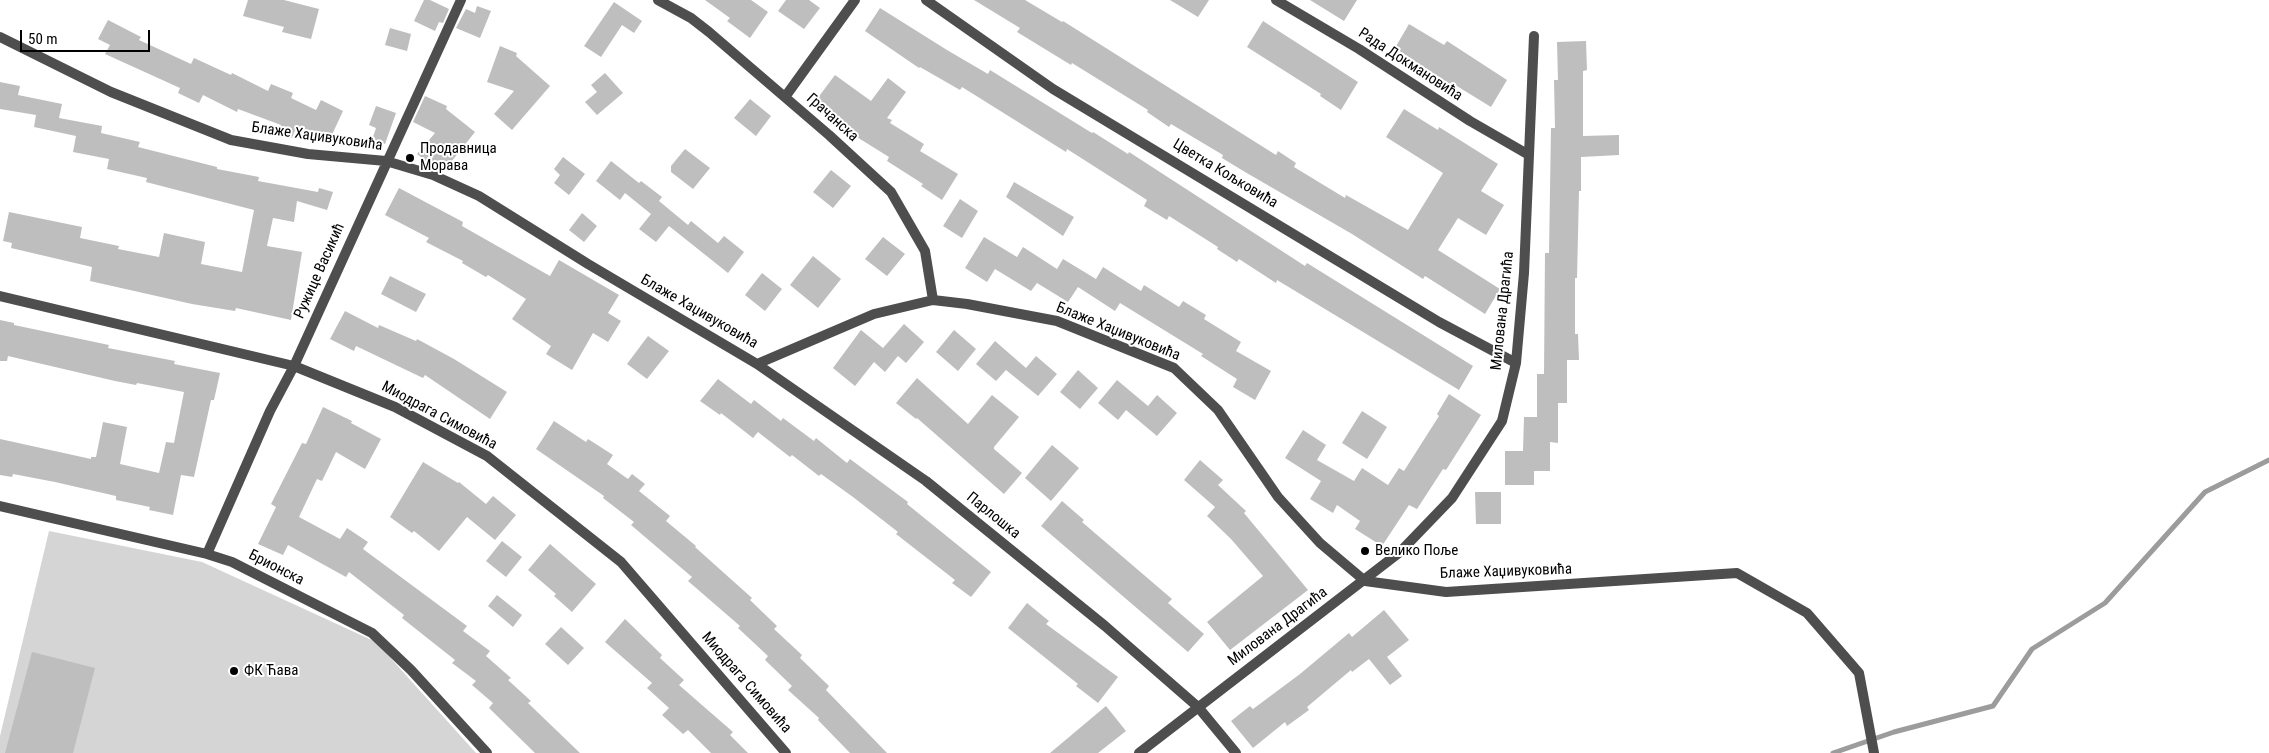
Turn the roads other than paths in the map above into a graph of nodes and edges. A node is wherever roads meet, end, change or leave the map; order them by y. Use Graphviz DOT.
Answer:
graph roads {
  1 [pos="461,0"];
  2 [pos="658,0"];
  3 [pos="855,0"];
  4 [pos="926,0"];
  5 [pos="1276,0"];
  6 [pos="1534,36"];
  7 [pos="0,37"];
  8 [pos="785,97"];
  9 [pos="1529,155"];
  10 [pos="386,161"];
  11 [pos="0,296"];
  12 [pos="933,300"];
  13 [pos="1516,363"];
  14 [pos="757,364"];
  15 [pos="294,366"];
  16 [pos="0,506"];
  17 [pos="207,554"];
  18 [pos="1365,581"];
  19 [pos="1198,707"];
  20 [pos="1874,752"];
  21 [pos="487,753"];
  22 [pos="786,753"];
  23 [pos="1139,753"];
  24 [pos="1236,753"];
  1 -- 10 [label="street, Ружице Васикић"];
  2 -- 8 [label="street, Грачанска"];
  3 -- 8 [label="street"];
  4 -- 13 [label="street, Цветка Кољковића"];
  5 -- 9 [label="street, Рада Докмановића"];
  6 -- 9 [label="street, Милована Драгића"];
  7 -- 10 [label="street, Блаже Хаџивуковића"];
  8 -- 12 [label="street, Грачанска"];
  9 -- 13 [label="street, Милована Драгића"];
  10 -- 14 [label="street, Блаже Хаџивуковића"];
  10 -- 15 [label="street, Ружице Васикић"];
  11 -- 15 [label="street, Миодрага Симовића"];
  12 -- 14 [label="street, Блаже Хаџивуковића"];
  12 -- 18 [label="street, Блаже Хаџивуковића"];
  13 -- 18 [label="street, Милована Драгића"];
  14 -- 19 [label="street, Парлошка"];
  15 -- 17 [label="street, Ружице Васикић"];
  15 -- 22 [label="street, Миодрага Симовића"];
  16 -- 17 [label="street, Брионска"];
  17 -- 21 [label="street, Брионска"];
  18 -- 19 [label="street, Милована Драгића"];
  18 -- 20 [label="street, Блаже Хаџивуковића"];
  19 -- 23 [label="street, Милована Драгића"];
  19 -- 24 [label="street, Парлошка"];
}
